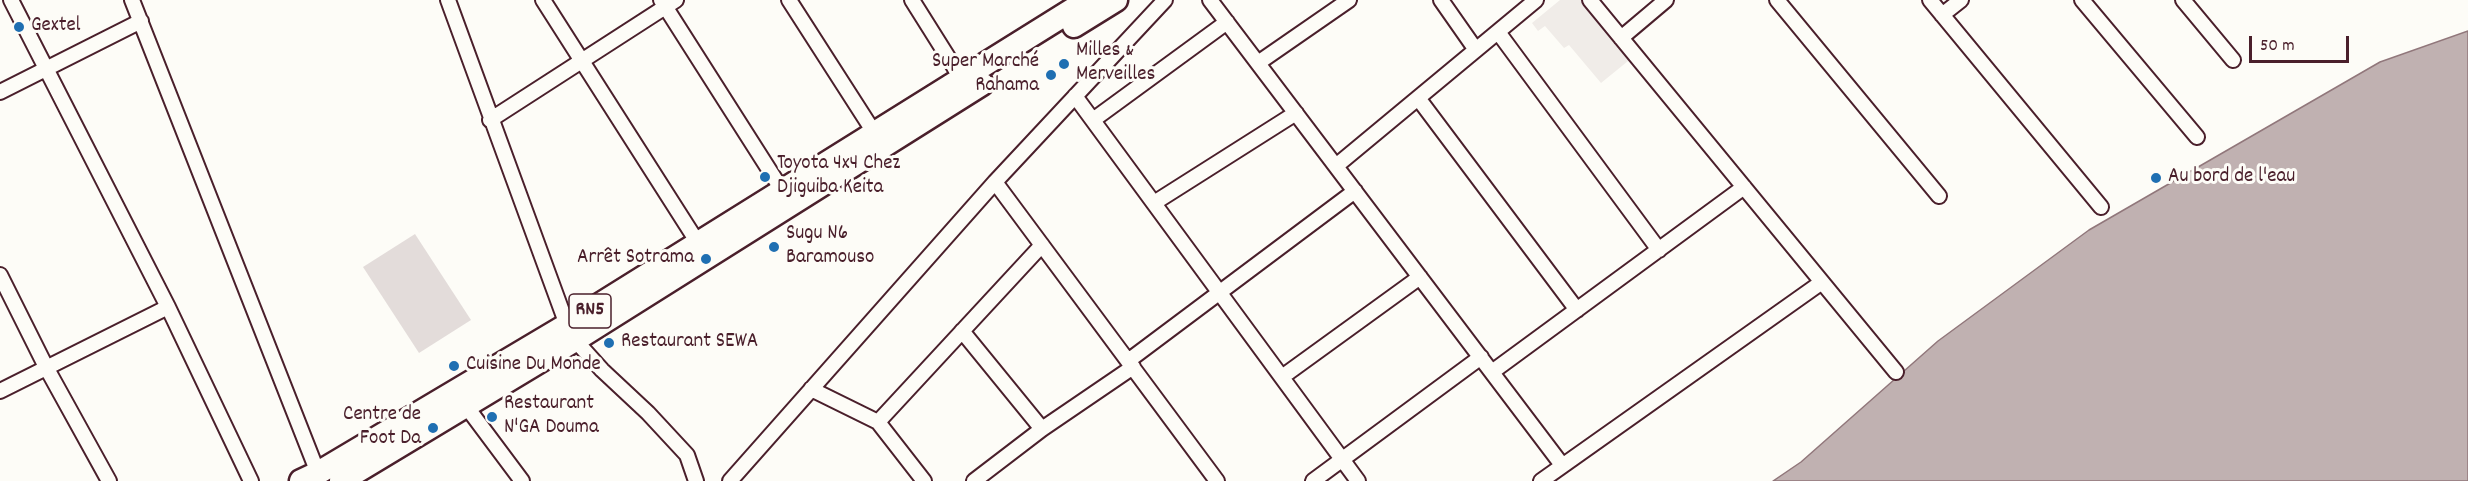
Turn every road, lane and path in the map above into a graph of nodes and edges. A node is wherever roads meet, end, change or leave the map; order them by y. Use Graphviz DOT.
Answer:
graph roads {
  1 [pos="11,0"];
  2 [pos="132,0"];
  3 [pos="448,0"];
  4 [pos="543,0"];
  5 [pos="789,0"];
  6 [pos="912,0"];
  7 [pos="1088,0"];
  8 [pos="1116,0"];
  9 [pos="1165,0"];
  10 [pos="1210,0"];
  11 [pos="1349,0"];
  12 [pos="1441,0"];
  13 [pos="1536,0"];
  14 [pos="1590,0"];
  15 [pos="1666,0"];
  16 [pos="1930,0"];
  17 [pos="1961,0"];
  18 [pos="2082,0"];
  19 [pos="2183,0"];
  20 [pos="1780,1"];
  21 [pos="667,2"];
  22 [pos="1942,15"];
  23 [pos="141,21"];
  24 [pos="1227,22"];
  25 [pos="1498,32"];
  26 [pos="1621,38"];
  27 [pos="1476,50"];
  28 [pos="2233,60"];
  29 [pos="582,61"];
  30 [pos="1258,63"];
  31 [pos="46,68"];
  32 [pos="961,78"];
  33 [pos="0,92"];
  34 [pos="1075,96"];
  35 [pos="1418,98"];
  36 [pos="1296,113"];
  37 [pos="490,120"];
  38 [pos="1093,120"];
  39 [pos="2198,137"];
  40 [pos="878,139"];
  41 [pos="1336,166"];
  42 [pos="995,182"];
  43 [pos="1744,187"];
  44 [pos="782,190"];
  45 [pos="1355,191"];
  46 [pos="1939,196"];
  47 [pos="1154,203"];
  48 [pos="2101,207"];
  49 [pos="698,243"];
  50 [pos="1042,245"];
  51 [pos="1659,250"];
  52 [pos="0,275"];
  53 [pos="1420,277"];
  54 [pos="1822,282"];
  55 [pos="1219,291"];
  56 [pos="168,307"];
  57 [pos="1577,310"];
  58 [pos="962,331"];
  59 [pos="571,332"];
  60 [pos="1481,357"];
  61 [pos="1130,364"];
  62 [pos="46,368"];
  63 [pos="1492,372"];
  64 [pos="1896,372"];
  65 [pos="1282,377"];
  66 [pos="812,389"];
  67 [pos="0,391"];
  68 [pos="466,406"];
  69 [pos="878,422"];
  70 [pos="1042,429"];
  71 [pos="1342,459"];
  72 [pos="1562,465"];
  73 [pos="310,477"];
  74 [pos="109,481"];
  75 [pos="251,481"];
  76 [pos="341,481"];
  77 [pos="522,481"];
  78 [pos="696,481"];
  79 [pos="730,481"];
  80 [pos="924,481"];
  81 [pos="974,481"];
  82 [pos="1217,481"];
  83 [pos="1313,481"];
  84 [pos="1358,481"];
  85 [pos="1540,481"];
  1 -- 31 [label="street"];
  2 -- 23 [label="street"];
  3 -- 37 [label="street"];
  4 -- 29 [label="street"];
  5 -- 40 [label="street"];
  6 -- 32 [label="street"];
  7 -- 32 [label="highway, RN5"];
  8 -- 40 [label="highway, RN5"];
  9 -- 34 [label="street"];
  10 -- 24 [label="street"];
  11 -- 30 [label="street"];
  12 -- 27 [label="street"];
  13 -- 25 [label="street"];
  14 -- 26 [label="street"];
  15 -- 26 [label="street"];
  16 -- 22 [label="street"];
  17 -- 22 [label="street"];
  18 -- 39 [label="street"];
  19 -- 28 [label="street"];
  20 -- 46 [label="street"];
  21 -- 29 [label="street"];
  21 -- 44 [label="street"];
  22 -- 48 [label="street"];
  23 -- 31 [label="street"];
  23 -- 73 [label="street"];
  24 -- 30 [label="street"];
  24 -- 38 [label="street"];
  25 -- 27 [label="street"];
  25 -- 51 [label="street"];
  26 -- 43 [label="street"];
  27 -- 35 [label="street"];
  29 -- 37 [label="street"];
  29 -- 49 [label="street"];
  30 -- 36 [label="street"];
  31 -- 33 [label="street"];
  31 -- 56 [label="street"];
  32 -- 40 [label="highway, RN5"];
  34 -- 38 [label="street"];
  34 -- 42 [label="street"];
  35 -- 41 [label="street"];
  35 -- 57 [label="street"];
  36 -- 41 [label="street"];
  36 -- 47 [label="street"];
  37 -- 59 [label="street"];
  38 -- 47 [label="street"];
  40 -- 44 [label="highway, RN5"];
  40 -- 59 [label="highway, RN5"];
  41 -- 45 [label="street"];
  42 -- 50 [label="street"];
  42 -- 66 [label="street"];
  43 -- 51 [label="street"];
  43 -- 54 [label="street"];
  44 -- 49 [label="highway, RN5"];
  45 -- 53 [label="street"];
  45 -- 55 [label="street"];
  47 -- 55 [label="street"];
  49 -- 59 [label="highway, RN5"];
  50 -- 58 [label="street"];
  50 -- 61 [label="street"];
  51 -- 57 [label="street"];
  52 -- 62 [label="street"];
  53 -- 60 [label="street"];
  53 -- 65 [label="street"];
  54 -- 64 [label="street"];
  54 -- 72 [label="street"];
  55 -- 61 [label="street"];
  55 -- 65 [label="street"];
  56 -- 62 [label="street"];
  56 -- 75 [label="street"];
  57 -- 63 [label="street"];
  58 -- 69 [label="street"];
  58 -- 70 [label="street"];
  59 -- 68 [label="highway, RN5"];
  59 -- 73 [label="highway, RN5"];
  59 -- 78 [label="street"];
  60 -- 63 [label="street"];
  60 -- 71 [label="street"];
  61 -- 70 [label="street"];
  61 -- 82 [label="street"];
  62 -- 67 [label="street"];
  62 -- 74 [label="street"];
  63 -- 72 [label="street"];
  65 -- 71 [label="street"];
  66 -- 69 [label="street"];
  66 -- 79 [label="street"];
  68 -- 76 [label="highway, RN5"];
  68 -- 77 [label="street"];
  69 -- 80 [label="street"];
  70 -- 81 [label="street"];
  71 -- 83 [label="street"];
  71 -- 84 [label="street"];
  72 -- 85 [label="street"];
}
